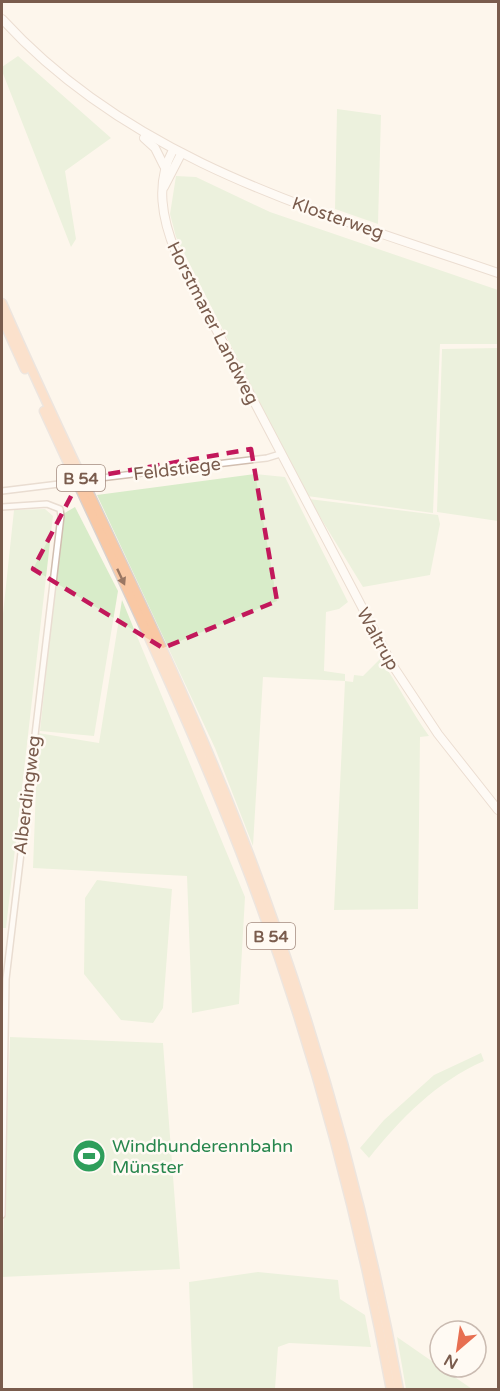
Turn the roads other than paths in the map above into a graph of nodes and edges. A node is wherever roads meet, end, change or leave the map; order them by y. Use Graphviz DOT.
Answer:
graph roads {
  1 [pos="2,19"];
  2 [pos="134,129"];
  3 [pos="173,150"];
  4 [pos="181,154"];
  5 [pos="164,166"];
  6 [pos="163,188"];
  7 [pos="498,273"];
  8 [pos="2,303"];
  9 [pos="2,318"];
  10 [pos="280,454"];
  11 [pos="2,491"];
  12 [pos="2,507"];
  13 [pos="498,810"];
  14 [pos="2,1215"];
  15 [pos="391,1389"];
  16 [pos="399,1389"];
  1 -- 2 [label="main road"];
  2 -- 3 [label="main road, Klosterweg"];
  2 -- 5 [label="main road"];
  3 -- 4 [label="main road, Klosterweg"];
  3 -- 5 [label="main road, Horstmarer Landweg"];
  4 -- 6 [label="main road"];
  4 -- 7 [label="main road, Klosterweg"];
  5 -- 6 [label="main road, Horstmarer Landweg"];
  6 -- 10 [label="main road, Horstmarer Landweg"];
  8 -- 16 [label="highway, B 54"];
  9 -- 15 [label="highway, B 54, one-way"];
  10 -- 11 [label="street, Feldstiege, bridge"];
  10 -- 13 [label="main road, Waltrup"];
  12 -- 14 [label="street, Alberdingweg"];
}
